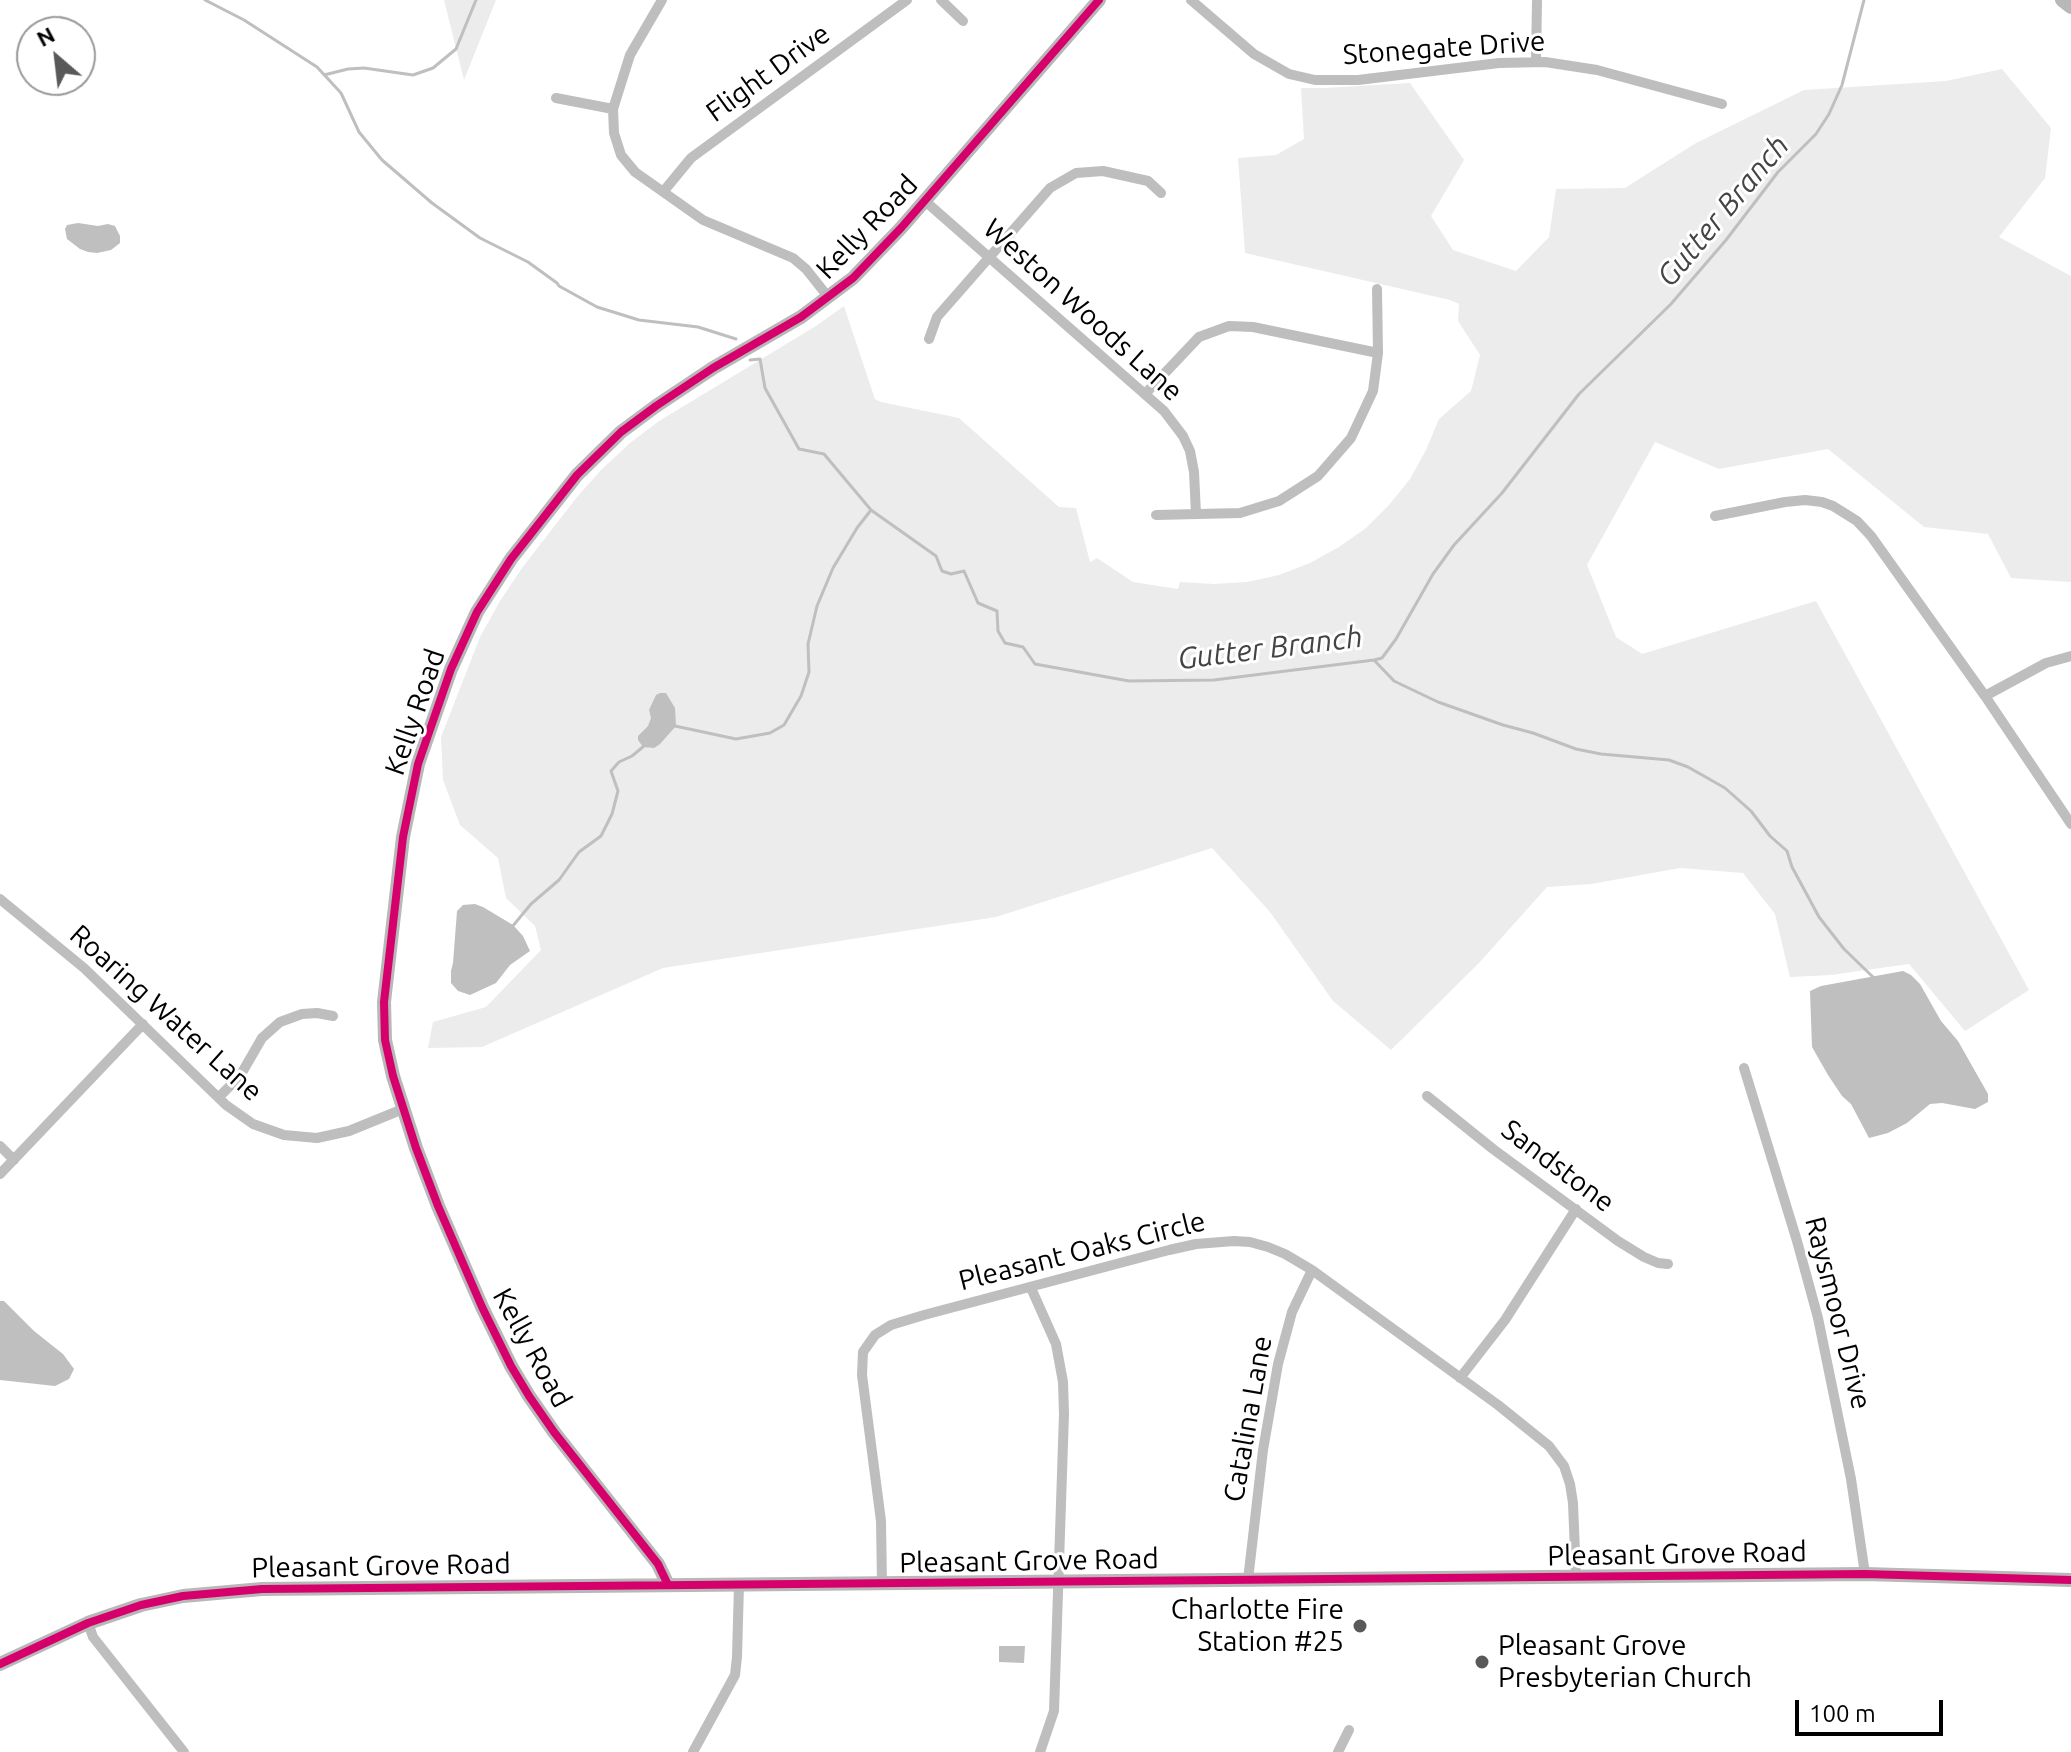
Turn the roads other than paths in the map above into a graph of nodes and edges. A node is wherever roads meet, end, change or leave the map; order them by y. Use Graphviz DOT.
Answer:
graph roads {
  1 [pos="662,0"];
  2 [pos="907,0"];
  3 [pos="941,0"];
  4 [pos="1099,0"];
  5 [pos="1191,0"];
  6 [pos="1537,0"];
  7 [pos="2062,0"];
  8 [pos="2071,7"];
  9 [pos="963,21"];
  10 [pos="1536,62"];
  11 [pos="556,98"];
  12 [pos="1722,104"];
  13 [pos="613,109"];
  14 [pos="663,192"];
  15 [pos="1161,193"];
  16 [pos="925,201"];
  17 [pos="989,257"];
  18 [pos="1377,289"];
  19 [pos="829,298"];
  20 [pos="929,339"];
  21 [pos="1378,353"];
  22 [pos="1145,394"];
  23 [pos="1196,514"];
  24 [pos="1156,515"];
  25 [pos="1715,516"];
  26 [pos="2071,656"];
  27 [pos="1985,696"];
  28 [pos="2071,824"];
  29 [pos="0,899"];
  30 [pos="333,1016"];
  31 [pos="143,1024"];
  32 [pos="1744,1068"];
  33 [pos="1427,1096"];
  34 [pos="219,1097"];
  35 [pos="403,1109"];
  36 [pos="0,1146"];
  37 [pos="14,1160"];
  38 [pos="0,1174"];
  39 [pos="1576,1209"];
  40 [pos="1668,1264"];
  41 [pos="1312,1270"];
  42 [pos="1031,1288"];
  43 [pos="1460,1378"];
  44 [pos="1865,1574"];
  45 [pos="1576,1577"];
  46 [pos="1248,1580"];
  47 [pos="2071,1580"];
  48 [pos="1057,1583"];
  49 [pos="882,1584"];
  50 [pos="668,1585"];
  51 [pos="739,1585"];
  52 [pos="88,1623"];
  53 [pos="0,1664"];
  54 [pos="1349,1730"];
  55 [pos="184,1752"];
  56 [pos="693,1752"];
  57 [pos="1040,1752"];
  58 [pos="1338,1752"];
  1 -- 13 [label="street"];
  2 -- 14 [label="street, Flight Drive"];
  3 -- 9 [label="street"];
  4 -- 16 [label="street, Kelly Road"];
  5 -- 10 [label="street, Stonegate Drive"];
  6 -- 10 [label="street"];
  7 -- 8 [label="street"];
  10 -- 12 [label="street, Stonegate Drive"];
  11 -- 13 [label="street"];
  13 -- 14 [label="street"];
  14 -- 19 [label="street"];
  15 -- 17 [label="street"];
  16 -- 17 [label="street, Weston Woods Lane"];
  16 -- 19 [label="street, Kelly Road"];
  17 -- 20 [label="street"];
  17 -- 22 [label="street, Weston Woods Lane"];
  18 -- 21 [label="street"];
  19 -- 35 [label="street, Kelly Road"];
  21 -- 22 [label="street"];
  21 -- 23 [label="street"];
  22 -- 23 [label="street, Weston Woods Lane"];
  23 -- 24 [label="street"];
  25 -- 27 [label="street"];
  26 -- 27 [label="street"];
  27 -- 28 [label="street"];
  29 -- 31 [label="street, Roaring Water Lane"];
  30 -- 34 [label="street"];
  31 -- 34 [label="street, Roaring Water Lane"];
  31 -- 37 [label="street"];
  32 -- 44 [label="street, Raysmoor Drive"];
  33 -- 39 [label="street, Sandstone"];
  34 -- 35 [label="street, Roaring Water Lane"];
  35 -- 50 [label="street, Kelly Road"];
  36 -- 37 [label="street"];
  37 -- 38 [label="street"];
  39 -- 40 [label="street, Sandstone"];
  39 -- 43 [label="street"];
  41 -- 42 [label="street, Pleasant Oaks Circle"];
  41 -- 43 [label="street, Pleasant Oaks Circle"];
  41 -- 46 [label="street, Catalina Lane"];
  42 -- 48 [label="street"];
  42 -- 49 [label="street, Pleasant Oaks Circle"];
  43 -- 45 [label="street, Pleasant Oaks Circle"];
  44 -- 45 [label="street, Pleasant Grove Road"];
  44 -- 47 [label="street, Pleasant Grove Road"];
  45 -- 46 [label="street, Pleasant Grove Road"];
  46 -- 48 [label="street, Pleasant Grove Road"];
  48 -- 49 [label="street, Pleasant Grove Road"];
  48 -- 57 [label="street"];
  49 -- 51 [label="street, Pleasant Grove Road"];
  50 -- 51 [label="street, Pleasant Grove Road"];
  50 -- 52 [label="street, Pleasant Grove Road"];
  51 -- 56 [label="street"];
  52 -- 53 [label="street, Pleasant Grove Road"];
  52 -- 55 [label="street"];
  54 -- 58 [label="street"];
}
